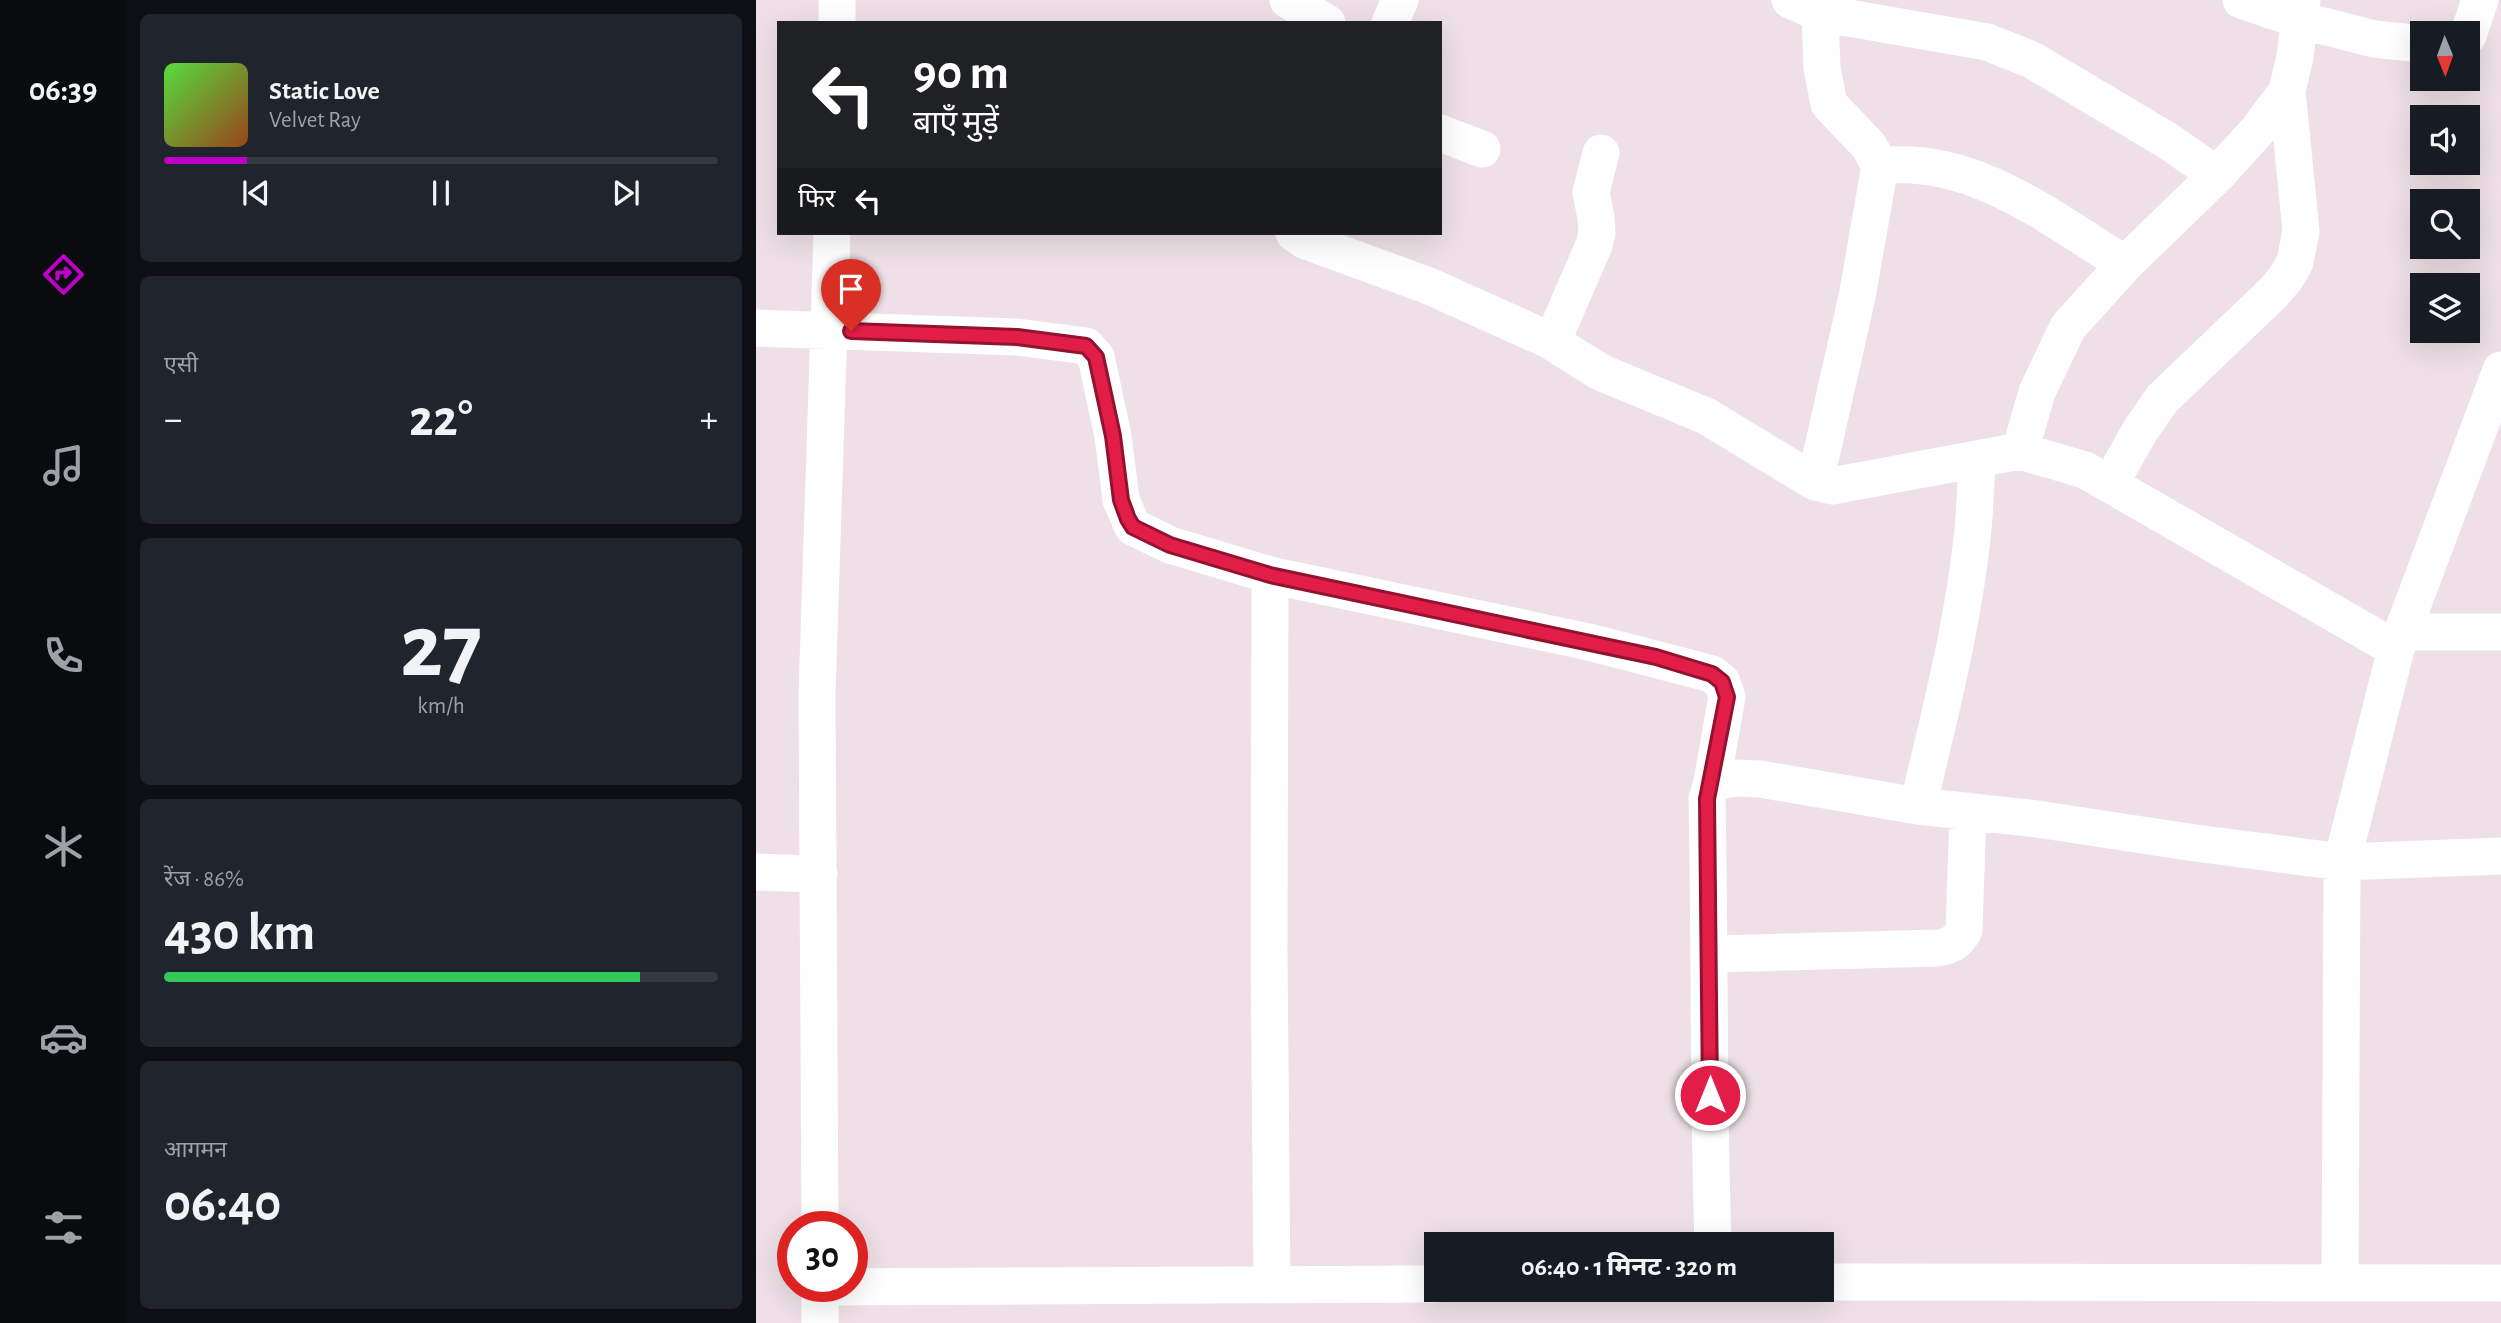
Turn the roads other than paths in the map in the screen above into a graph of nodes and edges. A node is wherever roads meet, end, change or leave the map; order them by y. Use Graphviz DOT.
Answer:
graph roads {
  1 [pos="837,0"];
  2 [pos="1288,0"];
  3 [pos="1400,0"];
  4 [pos="2241,0"];
  5 [pos="2480,0"];
  6 [pos="1812,4"];
  7 [pos="2301,10"];
  8 [pos="837,21"];
  9 [pos="1324,21"];
  10 [pos="1391,21"];
  11 [pos="2473,21"];
  12 [pos="2410,43"];
  13 [pos="2287,91"];
  14 [pos="1442,134"];
  15 [pos="1482,149"];
  16 [pos="1601,153"];
  17 [pos="1880,166"];
  18 [pos="2217,175"];
  19 [pos="832,235"];
  20 [pos="1296,235"];
  21 [pos="2125,264"];
  22 [pos="756,328"];
  23 [pos="830,330"];
  24 [pos="1552,342"];
  25 [pos="2501,370"];
  26 [pos="2020,451"];
  27 [pos="1977,458"];
  28 [pos="1815,482"];
  29 [pos="2110,484"];
  30 [pos="1270,575"];
  31 [pos="2501,632"];
  32 [pos="2399,640"];
  33 [pos="1712,782"];
  34 [pos="1918,806"];
  35 [pos="1968,811"];
  36 [pos="2501,856"];
  37 [pos="2342,862"];
  38 [pos="756,872"];
  39 [pos="819,874"];
  40 [pos="1710,954"];
  41 [pos="820,1211"];
  42 [pos="1713,1232"];
  43 [pos="2340,1281"];
  44 [pos="1834,1282"];
  45 [pos="2501,1283"];
  46 [pos="1272,1284"];
  47 [pos="1424,1284"];
  48 [pos="868,1287"];
  49 [pos="820,1302"];
  50 [pos="820,1323"];
  1 -- 8 [label="street"];
  2 -- 9 [label="street"];
  3 -- 10 [label="street"];
  4 -- 7 [label="street"];
  5 -- 11 [label="street"];
  6 -- 17 [label="street"];
  6 -- 18 [label="street"];
  7 -- 12 [label="street"];
  7 -- 13 [label="street"];
  13 -- 18 [label="street"];
  13 -- 29 [label="street"];
  14 -- 15 [label="street"];
  16 -- 24 [label="street"];
  17 -- 21 [label="street"];
  17 -- 28 [label="street"];
  18 -- 21 [label="street"];
  19 -- 23 [label="street"];
  20 -- 24 [label="street"];
  21 -- 26 [label="street"];
  22 -- 23 [label="street"];
  23 -- 30 [label="street"];
  23 -- 39 [label="street"];
  24 -- 28 [label="street"];
  25 -- 32 [label="street"];
  26 -- 27 [label="street"];
  26 -- 29 [label="street"];
  27 -- 28 [label="street"];
  27 -- 34 [label="street"];
  29 -- 32 [label="street"];
  30 -- 33 [label="street"];
  30 -- 46 [label="street"];
  31 -- 32 [label="street"];
  32 -- 37 [label="street"];
  33 -- 34 [label="street"];
  33 -- 40 [label="street"];
  34 -- 35 [label="street"];
  35 -- 37 [label="street"];
  35 -- 40 [label="street"];
  36 -- 37 [label="street"];
  37 -- 43 [label="street"];
  38 -- 39 [label="street"];
  39 -- 41 [label="street"];
  40 -- 42 [label="street"];
  43 -- 44 [label="street"];
  43 -- 45 [label="street"];
  46 -- 47 [label="street"];
  46 -- 48 [label="street"];
  49 -- 50 [label="street"];
}
